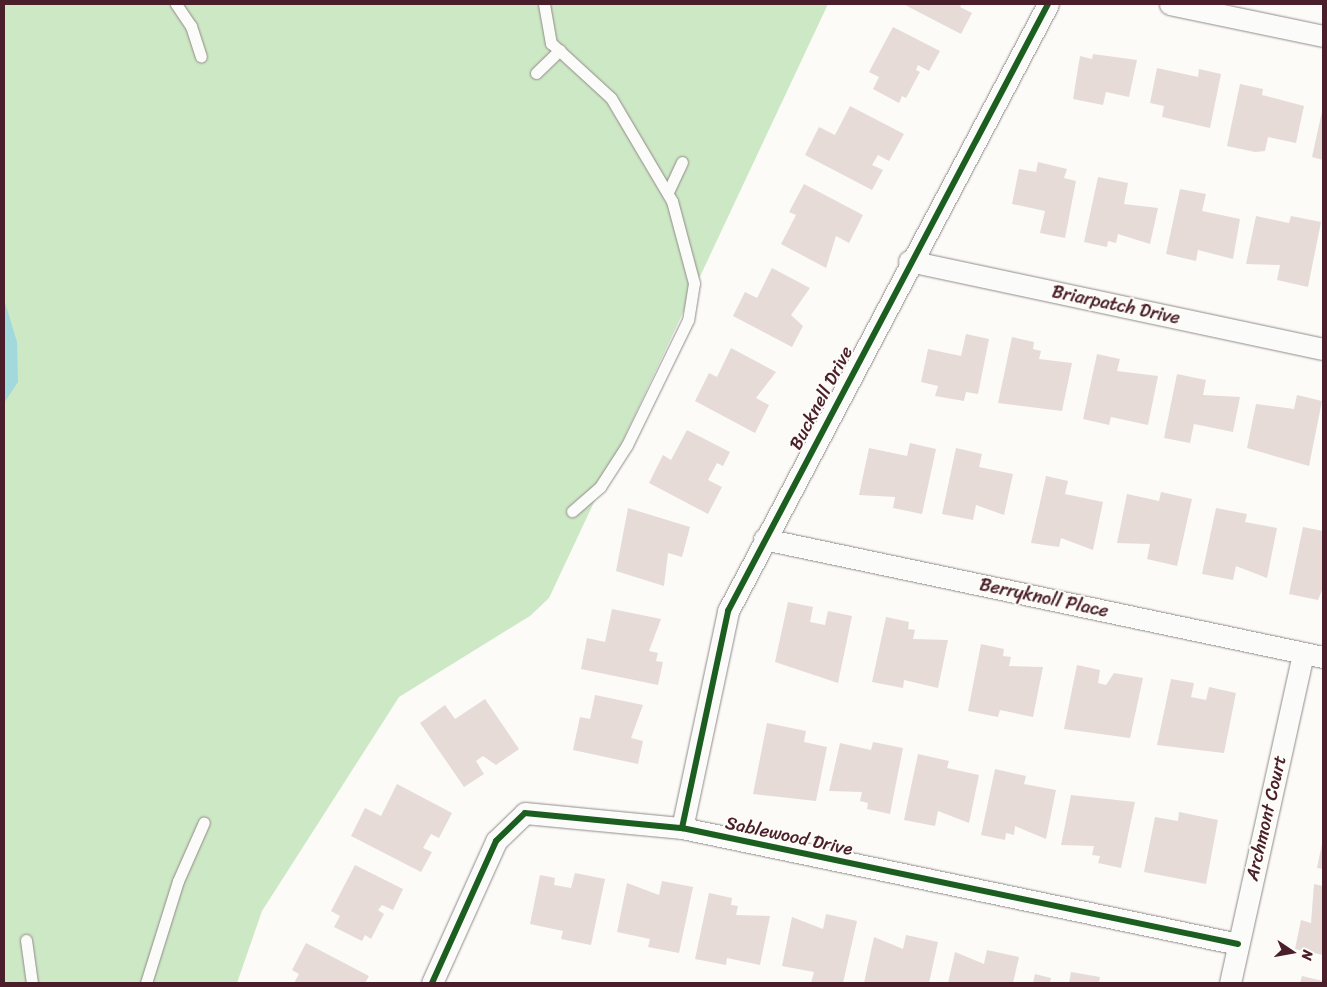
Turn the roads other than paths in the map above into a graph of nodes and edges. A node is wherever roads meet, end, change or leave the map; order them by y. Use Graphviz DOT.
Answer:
graph roads {
  1 [pos="176,4"];
  2 [pos="544,4"];
  3 [pos="1048,4"];
  4 [pos="1170,4"];
  5 [pos="1323,36"];
  6 [pos="560,50"];
  7 [pos="202,56"];
  8 [pos="536,73"];
  9 [pos="682,162"];
  10 [pos="668,192"];
  11 [pos="908,262"];
  12 [pos="1323,349"];
  13 [pos="572,511"];
  14 [pos="764,538"];
  15 [pos="1313,655"];
  16 [pos="204,822"];
  17 [pos="682,828"];
  18 [pos="26,940"];
  19 [pos="1238,944"];
  20 [pos="32,983"];
  21 [pos="146,983"];
  22 [pos="432,983"];
  23 [pos="1230,983"];
  1 -- 7 [label="lane"];
  2 -- 6 [label="lane"];
  3 -- 11 [label="street, Bucknell Drive"];
  4 -- 5 [label="street"];
  6 -- 8 [label="lane"];
  6 -- 10 [label="lane"];
  9 -- 10 [label="lane"];
  10 -- 13 [label="lane"];
  11 -- 12 [label="street, Briarpatch Drive"];
  11 -- 14 [label="street, Bucknell Drive"];
  14 -- 15 [label="street, Berryknoll Place"];
  14 -- 17 [label="street, Bucknell Drive"];
  15 -- 19 [label="street, Archmont Court"];
  16 -- 21 [label="lane"];
  17 -- 19 [label="street, Sablewood Drive"];
  17 -- 22 [label="street, Sablewood Drive"];
  18 -- 20 [label="lane"];
  19 -- 23 [label="street, Archmont Court"];
}
